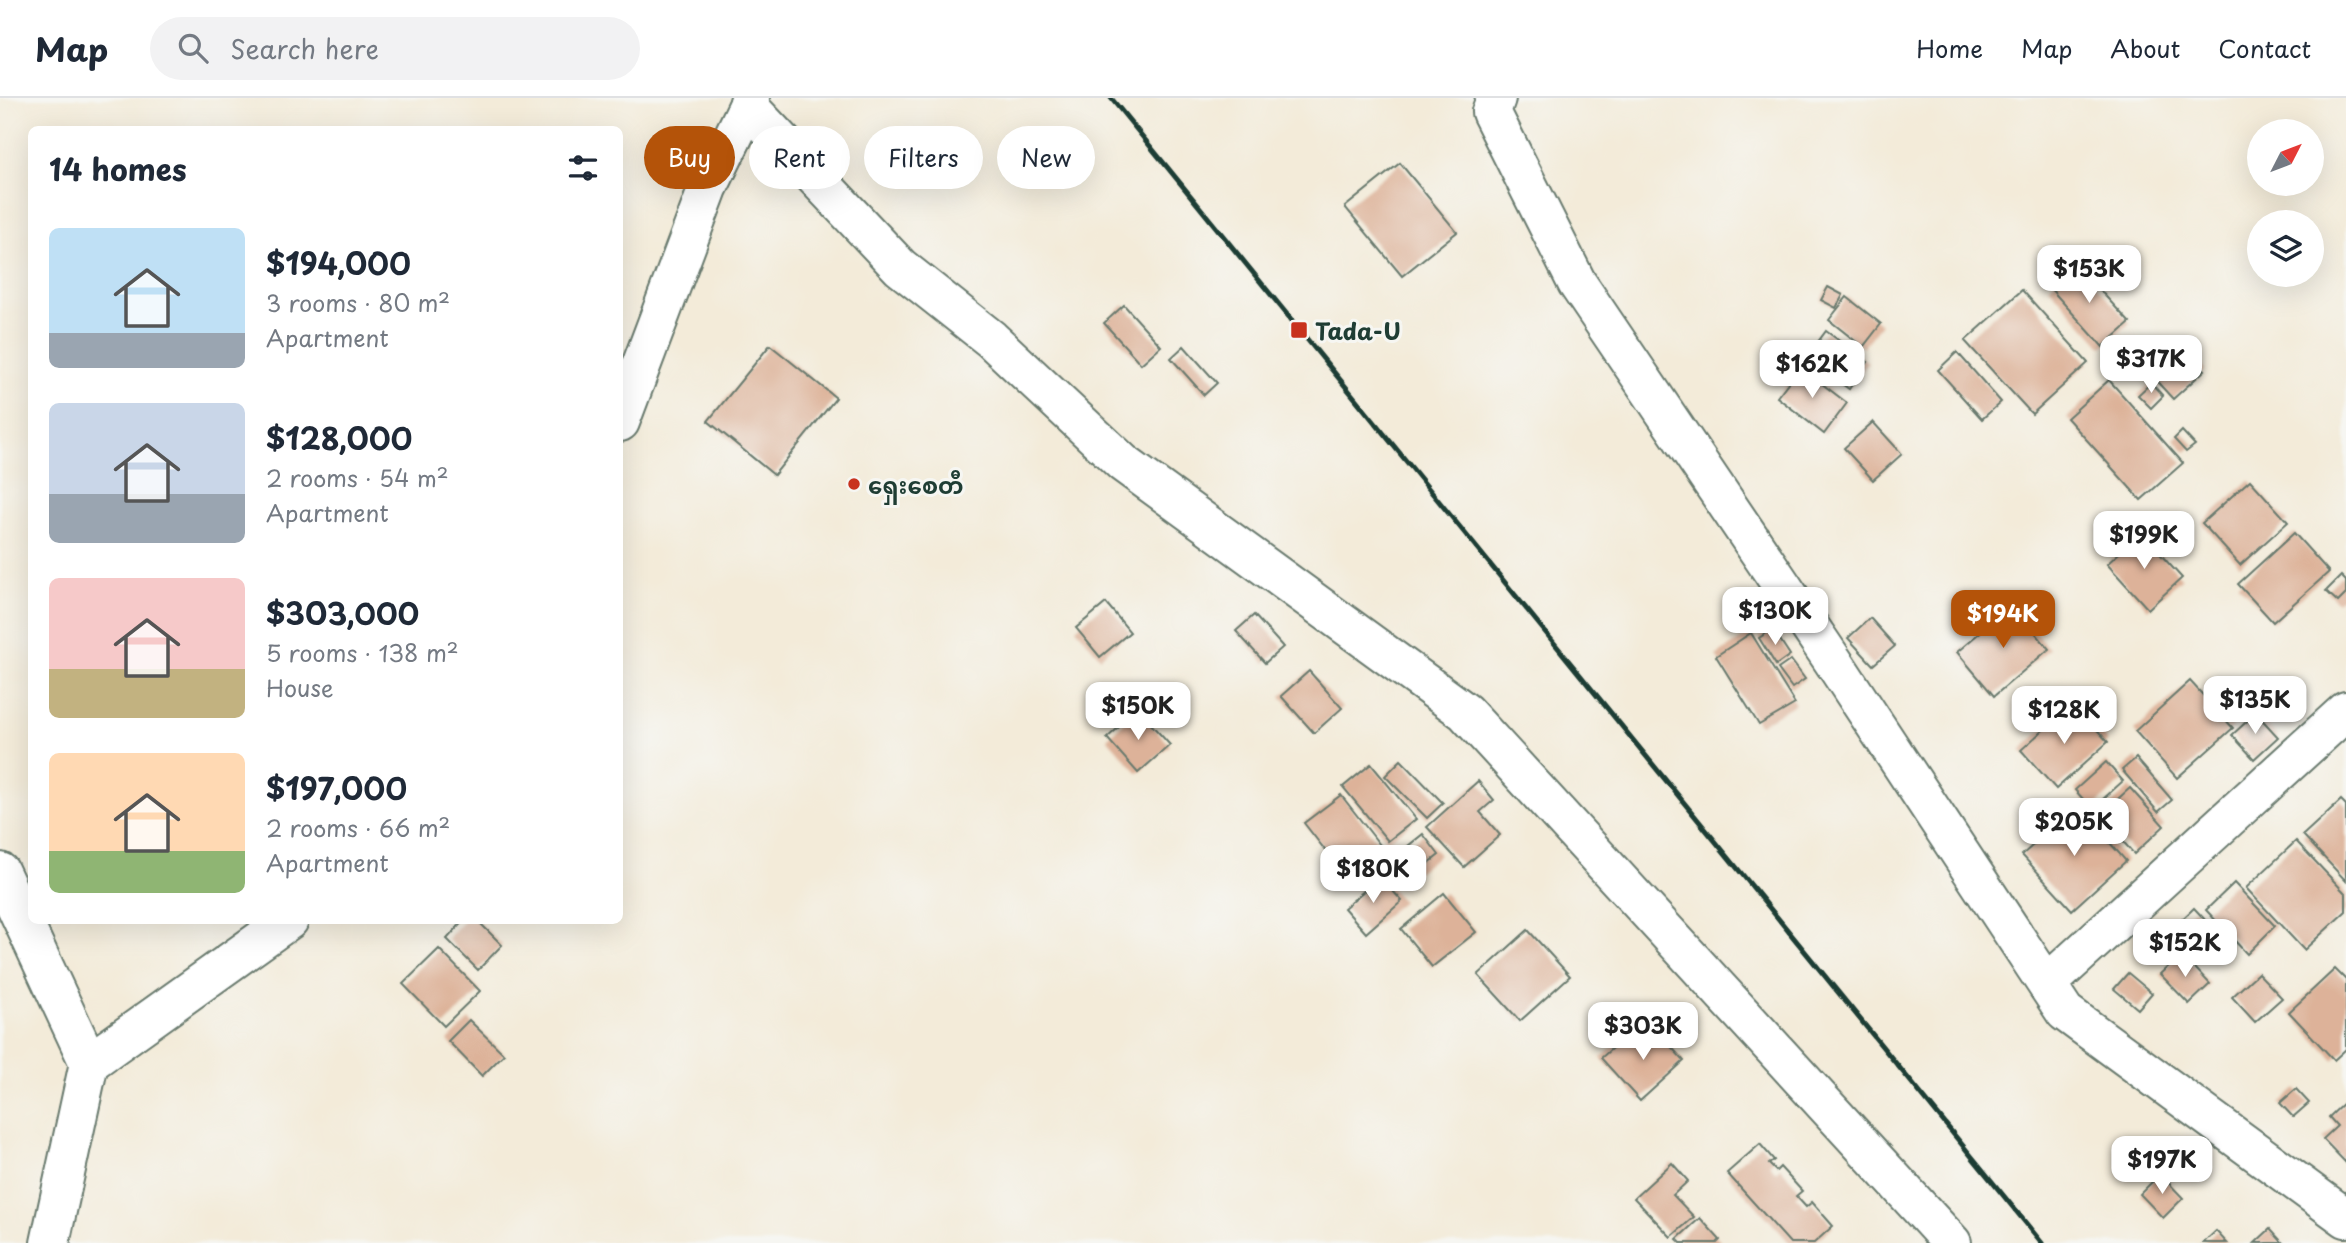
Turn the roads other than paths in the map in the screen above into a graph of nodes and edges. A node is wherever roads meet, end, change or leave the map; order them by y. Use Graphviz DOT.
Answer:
graph roads {
  1 [pos="1496,98"];
  2 [pos="749,102"];
  3 [pos="623,414"];
  4 [pos="2346,711"];
  5 [pos="0,872"];
  6 [pos="283,924"];
  7 [pos="2047,984"];
  8 [pos="89,1063"];
  9 [pos="2346,1218"];
  10 [pos="50,1243"];
  11 [pos="1952,1243"];
  1 -- 7 [label="street"];
  2 -- 3 [label="street"];
  2 -- 11 [label="street"];
  4 -- 7 [label="street"];
  5 -- 8 [label="street"];
  6 -- 8 [label="street"];
  7 -- 9 [label="street"];
  8 -- 10 [label="street"];
}
